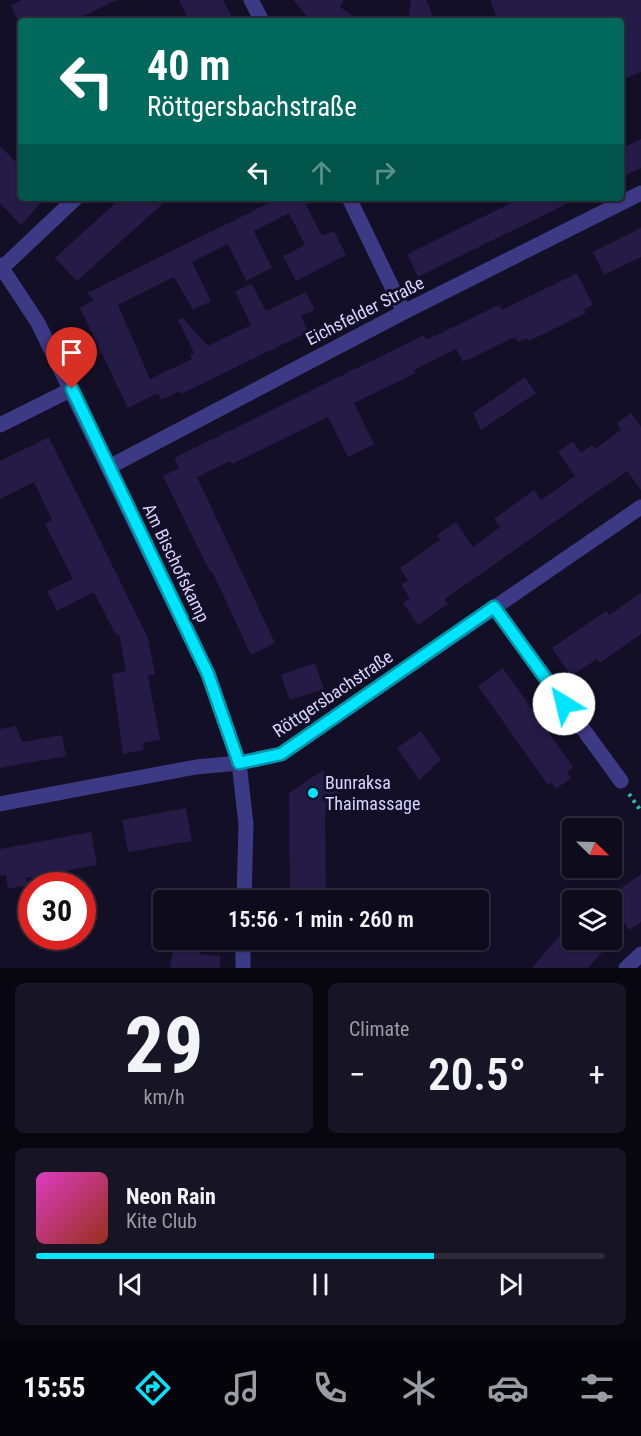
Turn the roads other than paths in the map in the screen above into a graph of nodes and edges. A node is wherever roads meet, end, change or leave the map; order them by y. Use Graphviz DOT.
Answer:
graph roads {
  1 [pos="251,0"];
  2 [pos="260,18"];
  3 [pos="641,193"];
  4 [pos="73,201"];
  5 [pos="350,201"];
  6 [pos="1,266"];
  7 [pos="404,312"];
  8 [pos="72,389"];
  9 [pos="0,425"];
  10 [pos="109,467"];
  11 [pos="641,507"];
  12 [pos="494,607"];
  13 [pos="239,763"];
  14 [pos="621,781"];
  15 [pos="0,804"];
  16 [pos="244,890"];
  17 [pos="243,950"];
  18 [pos="641,954"];
  19 [pos="243,968"];
  20 [pos="626,968"];
  1 -- 2 [label="street"];
  3 -- 7 [label="street, Eichsfelder Straße"];
  4 -- 6 [label="street"];
  5 -- 7 [label="street"];
  6 -- 8 [label="street, Am Bischofskamp"];
  7 -- 10 [label="street, Eichsfelder Straße"];
  8 -- 9 [label="street"];
  8 -- 10 [label="street, Am Bischofskamp"];
  10 -- 13 [label="street, Am Bischofskamp"];
  11 -- 12 [label="street, Röttgersbachstraße"];
  12 -- 13 [label="street, Röttgersbachstraße"];
  12 -- 14 [label="street"];
  13 -- 15 [label="street, Röttgersbachstraße"];
  13 -- 16 [label="street, Am Bischofskamp"];
  17 -- 19 [label="street"];
  18 -- 20 [label="street"];
}
